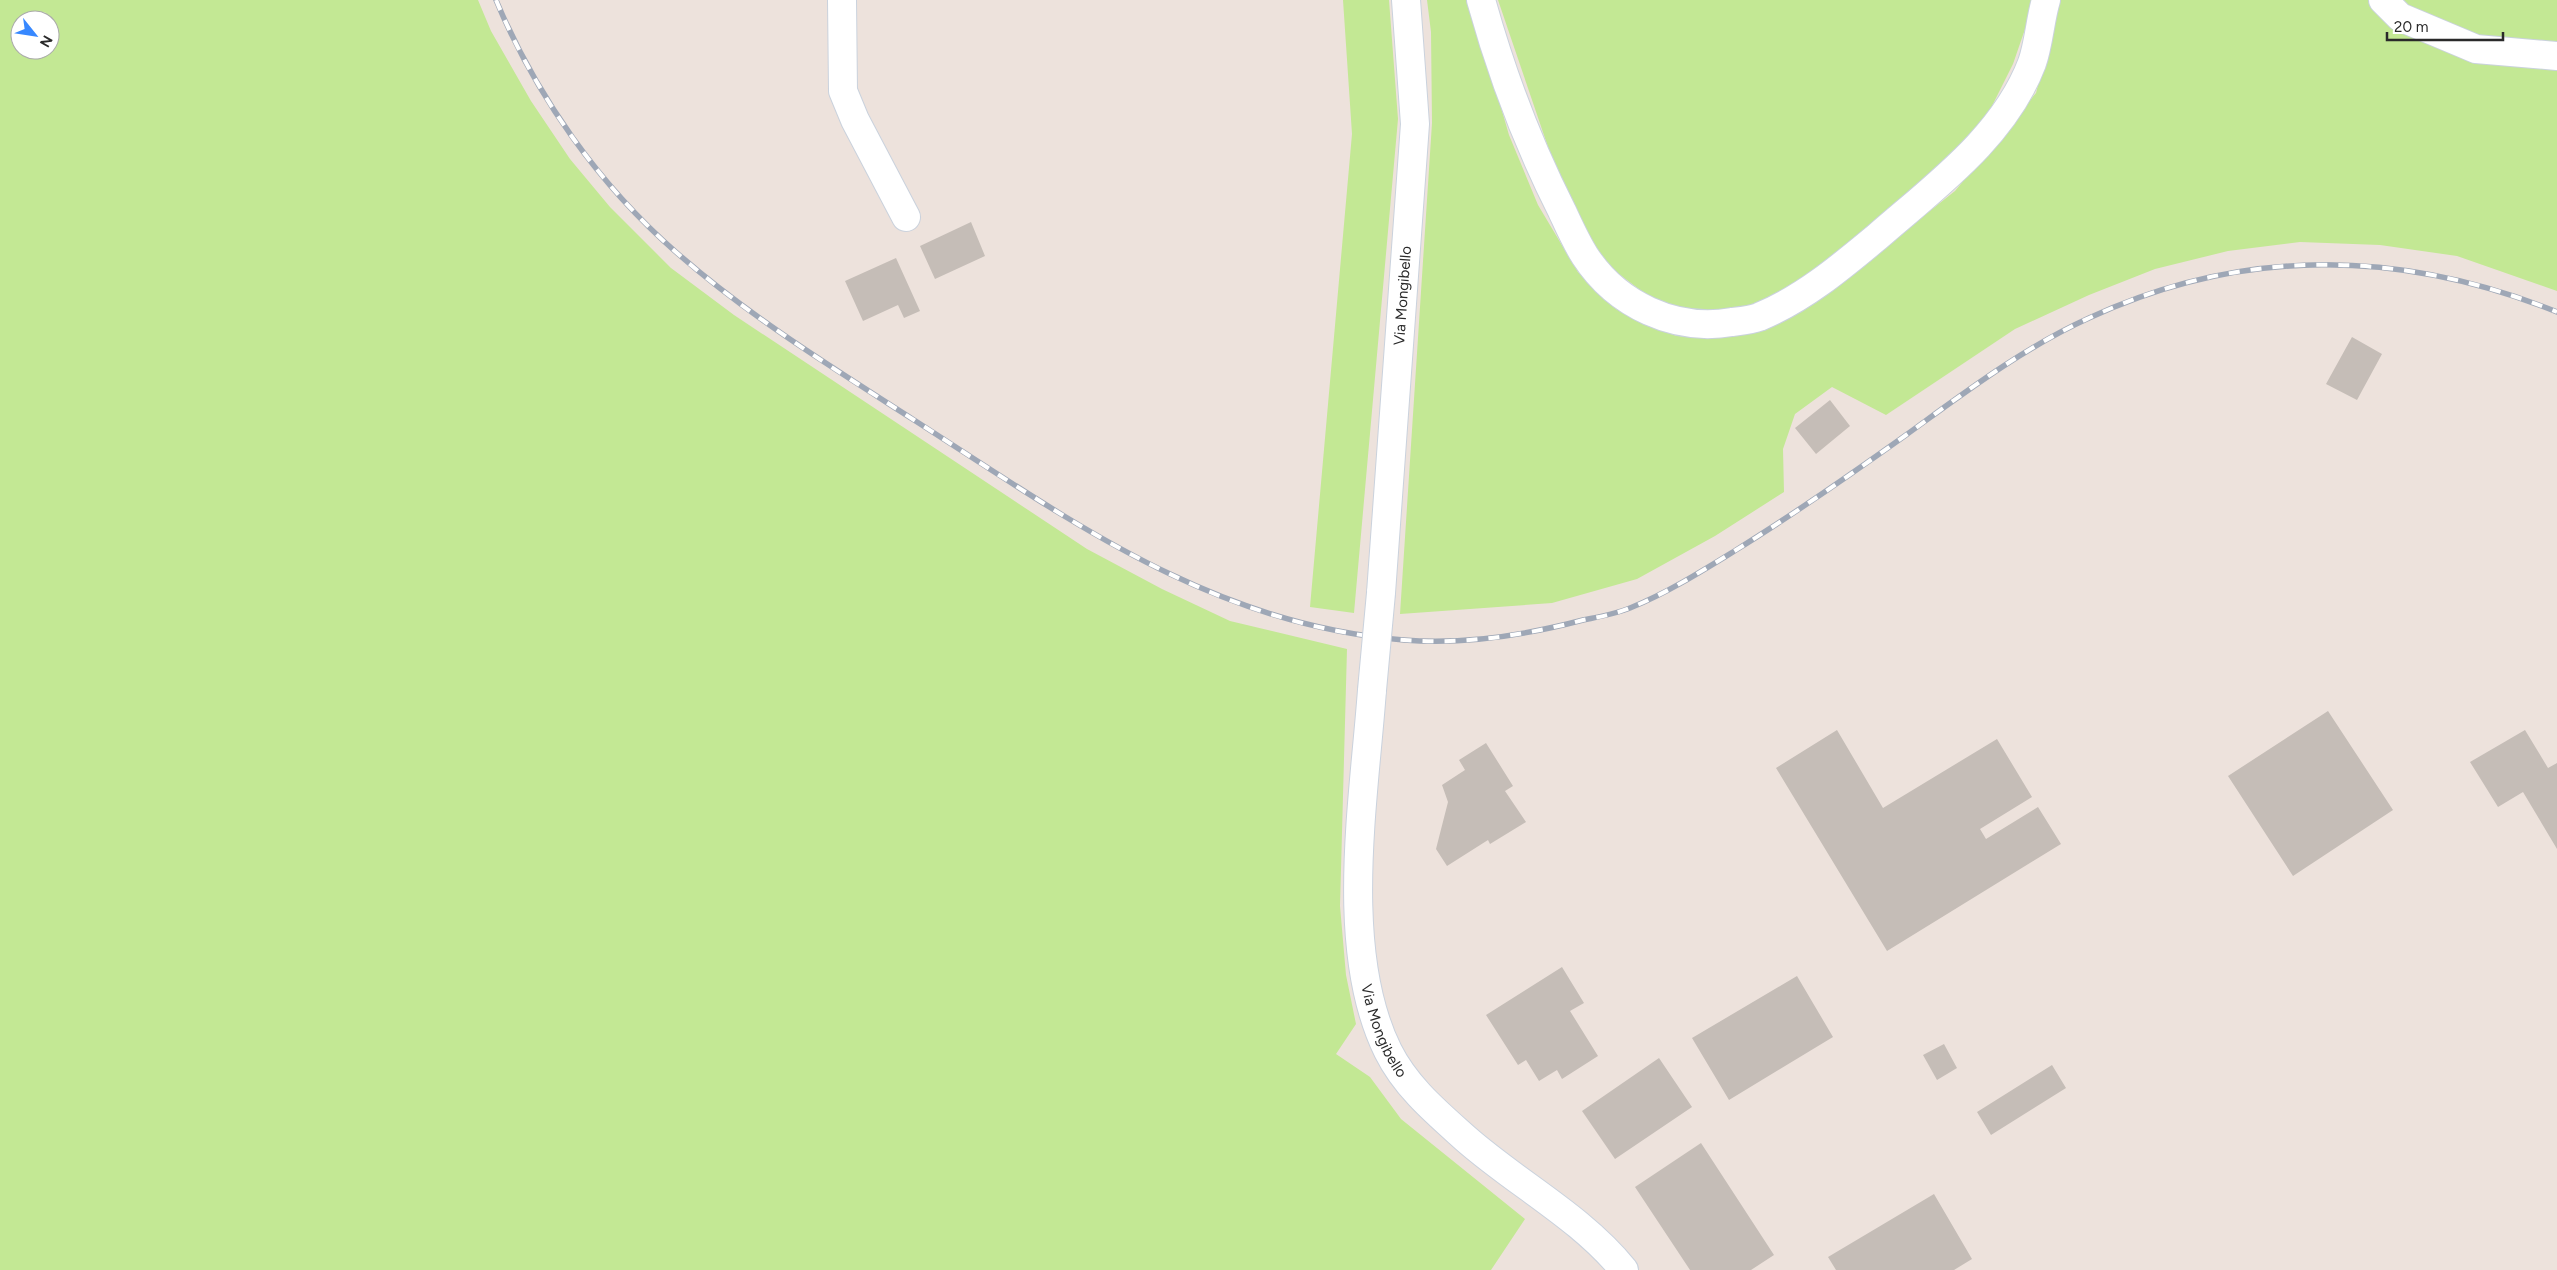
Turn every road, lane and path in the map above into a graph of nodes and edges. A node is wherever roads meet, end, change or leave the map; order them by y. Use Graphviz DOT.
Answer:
graph roads {
  1 [pos="842,0"];
  2 [pos="1406,0"];
  3 [pos="1481,0"];
  4 [pos="2046,0"];
  5 [pos="2383,0"];
  6 [pos="2557,56"];
  7 [pos="906,216"];
  8 [pos="1624,1270"];
  1 -- 7 [label="street"];
  2 -- 8 [label="street, Via Mongibello, bridge"];
  3 -- 4 [label="street"];
  5 -- 6 [label="street"];
}
